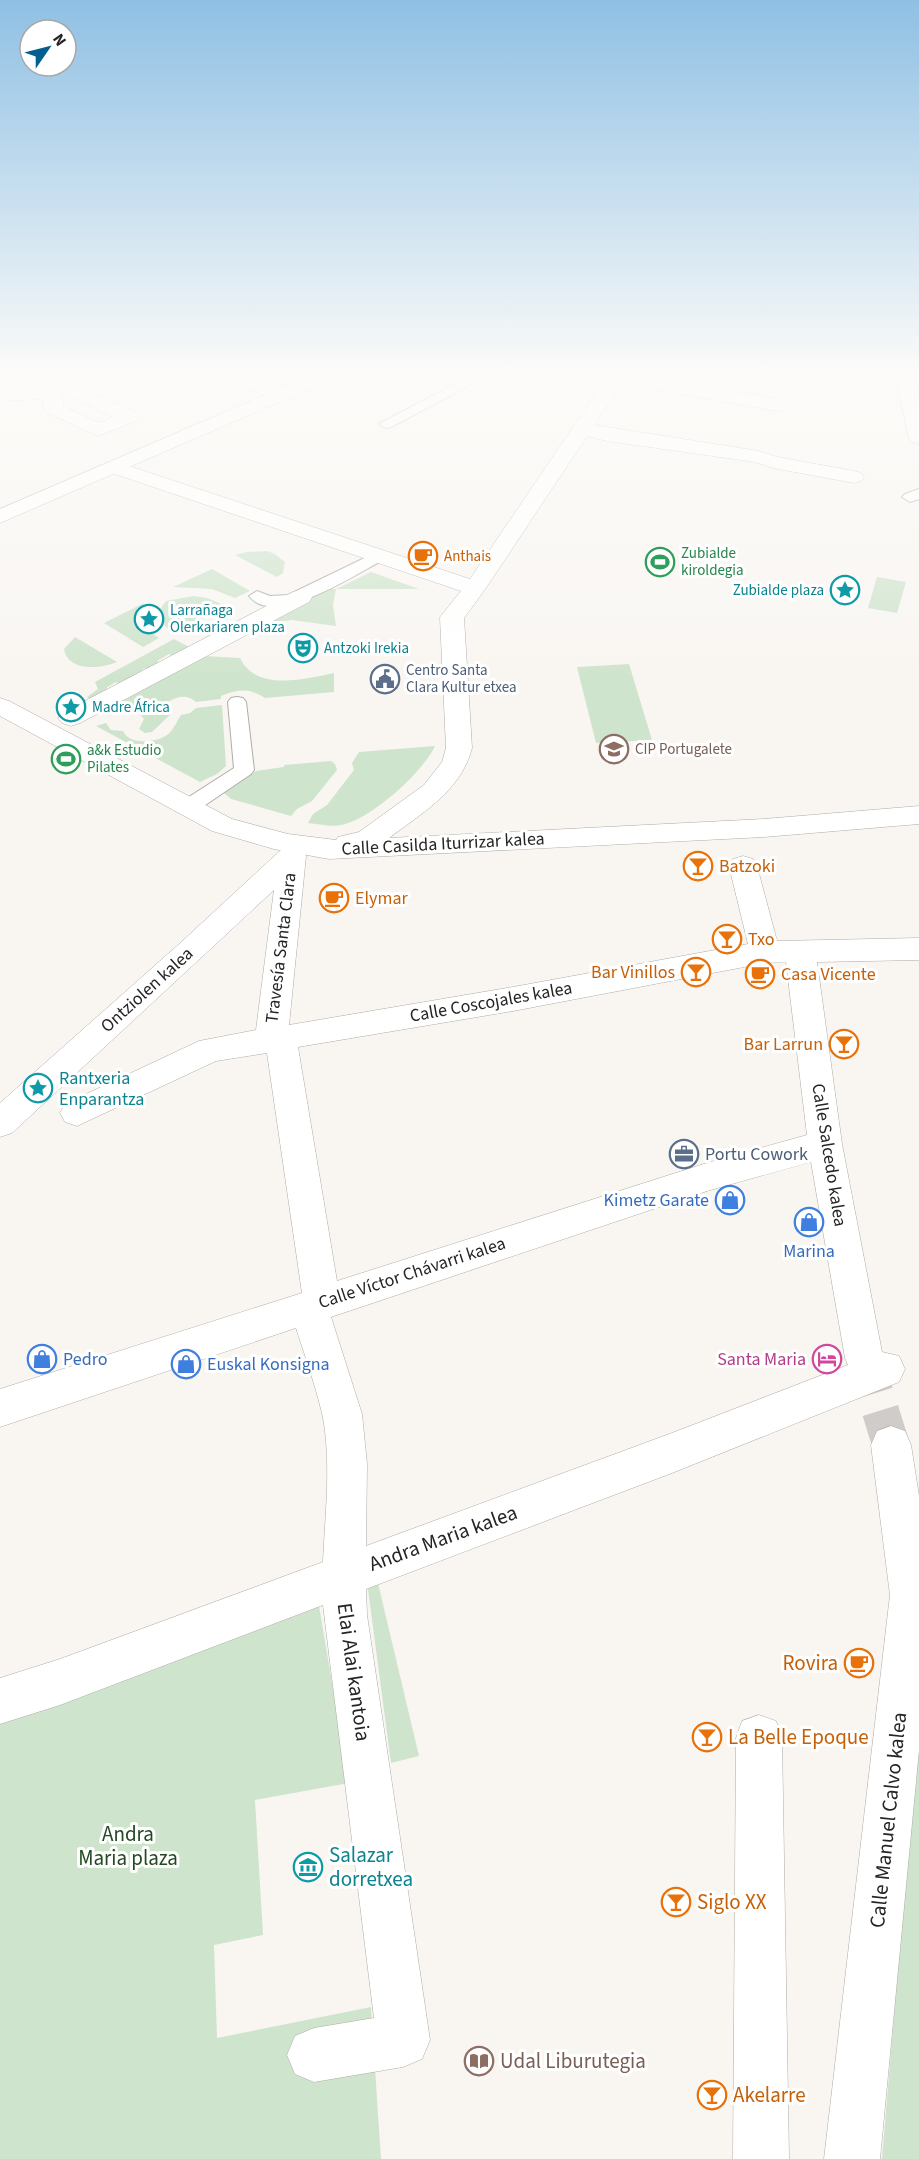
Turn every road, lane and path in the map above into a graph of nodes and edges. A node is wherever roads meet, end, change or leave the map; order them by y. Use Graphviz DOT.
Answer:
graph roads {
  1 [pos="91,477"];
  2 [pos="142,477"];
  3 [pos="549,477"];
  4 [pos="0,517"];
  5 [pos="370,554"];
  6 [pos="475,588"];
  7 [pos="301,597"];
  8 [pos="237,702"];
  9 [pos="0,706"];
  10 [pos="71,718"];
  11 [pos="188,807"];
  12 [pos="919,815"];
  13 [pos="329,850"];
  14 [pos="292,856"];
  15 [pos="743,866"];
  16 [pos="919,949"];
  17 [pos="765,952"];
  18 [pos="800,952"];
  19 [pos="276,1040"];
  20 [pos="76,1113"];
  21 [pos="0,1123"];
  22 [pos="825,1144"];
  23 [pos="316,1305"];
  24 [pos="874,1364"];
  25 [pos="0,1408"];
  26 [pos="891,1445"];
  27 [pos="342,1575"];
  28 [pos="0,1701"];
  29 [pos="759,1738"];
  30 [pos="314,2055"];
  31 [pos="761,2159"];
  32 [pos="852,2159"];
  1 -- 4 [label="street"];
  2 -- 5 [label="street"];
  3 -- 6 [label="street"];
  5 -- 6 [label="street"];
  5 -- 7 [label="lane"];
  5 -- 7 [label="lane"];
  6 -- 13 [label="street"];
  7 -- 10 [label="street"];
  8 -- 11 [label="lane"];
  9 -- 11 [label="street, Calle Casilda Iturrizar kalea"];
  11 -- 13 [label="street, Calle Casilda Iturrizar kalea"];
  12 -- 13 [label="street, Calle Casilda Iturrizar kalea"];
  14 -- 19 [label="street, Travesía Santa Clara"];
  14 -- 21 [label="street, Ontziolen kalea"];
  15 -- 17 [label="street"];
  16 -- 18 [label="street, Calle Coscojales kalea"];
  17 -- 18 [label="street, Calle Coscojales kalea"];
  17 -- 19 [label="street, Calle Coscojales kalea"];
  18 -- 22 [label="street, Calle Salcedo kalea"];
  19 -- 20 [label="street, Calle Coscojales kalea"];
  19 -- 23 [label="street, Travesía Santa Clara"];
  22 -- 23 [label="street, Calle Víctor Chávarri kalea"];
  22 -- 24 [label="street, Calle Salcedo kalea"];
  23 -- 25 [label="street, Calle Víctor Chávarri kalea"];
  23 -- 27 [label="street, Elai Alai kantoia"];
  24 -- 27 [label="street, Andra Maria kalea"];
  26 -- 32 [label="street, Calle Manuel Calvo kalea"];
  27 -- 28 [label="street, Andra Maria kalea"];
  27 -- 30 [label="street, Elai Alai kantoia"];
  29 -- 31 [label="street"];
}
